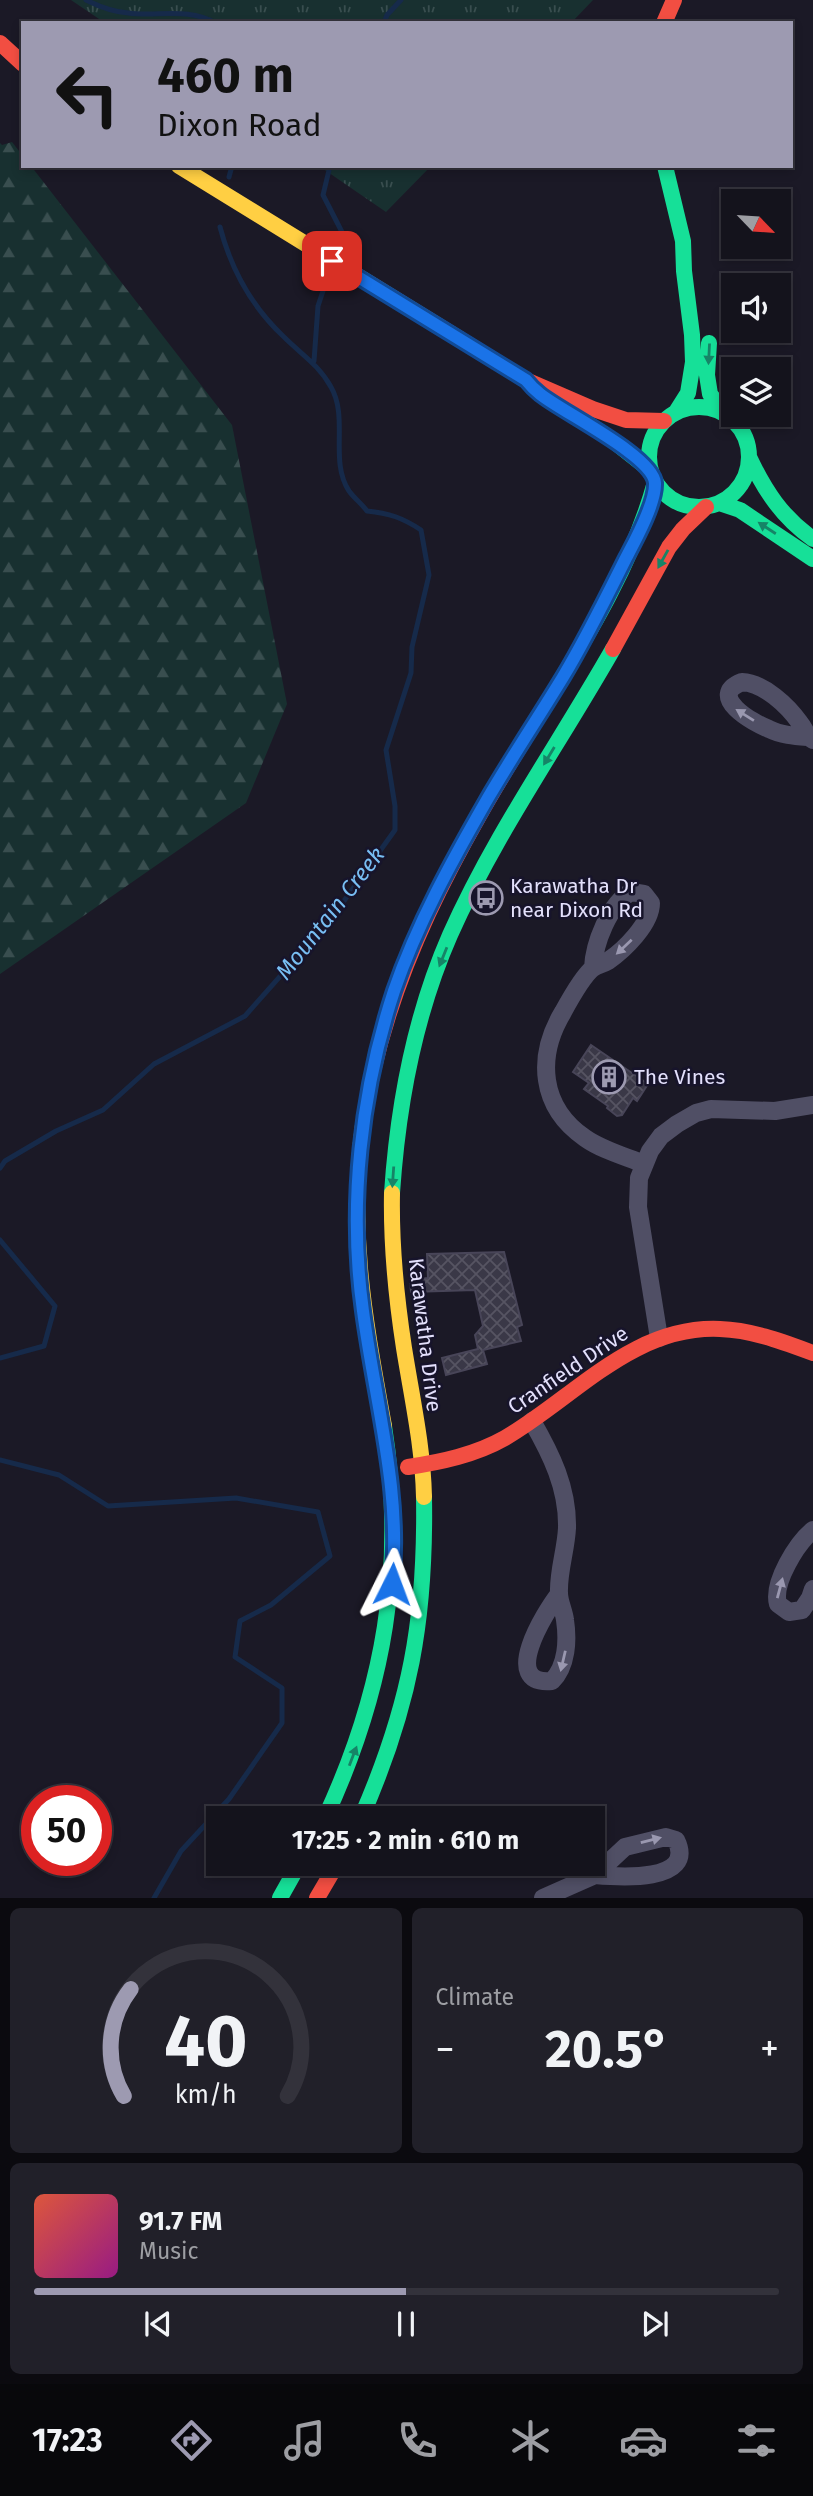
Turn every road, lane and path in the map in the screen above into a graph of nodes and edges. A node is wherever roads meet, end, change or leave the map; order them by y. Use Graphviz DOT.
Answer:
graph roads {
  1 [pos="674,0"];
  2 [pos="665,21"];
  3 [pos="0,43"];
  4 [pos="21,62"];
  5 [pos="182,168"];
  6 [pos="665,168"];
  7 [pos="683,241"];
  8 [pos="705,307"];
  9 [pos="708,331"];
  10 [pos="526,380"];
  11 [pos="721,409"];
  12 [pos="721,412"];
  13 [pos="670,416"];
  14 [pos="740,427"];
  15 [pos="749,457"];
  16 [pos="653,476"];
  17 [pos="712,505"];
  18 [pos="813,539"];
  19 [pos="813,559"];
  20 [pos="593,968"];
  21 [pos="813,1105"];
  22 [pos="644,1164"];
  23 [pos="659,1338"];
  24 [pos="813,1353"];
  25 [pos="533,1421"];
  26 [pos="422,1465"];
  27 [pos="390,1468"];
  28 [pos="813,1530"];
  29 [pos="813,1589"];
  30 [pos="559,1594"];
  31 [pos="331,1806"];
  32 [pos="366,1806"];
  33 [pos="292,1876"];
  34 [pos="330,1876"];
  35 [pos="593,1876"];
  36 [pos="280,1898"];
  37 [pos="317,1898"];
  38 [pos="543,1898"];
  1 -- 2 [label="main road"];
  3 -- 4 [label="main road"];
  5 -- 10 [label="main road"];
  6 -- 7 [label="main road"];
  7 -- 8 [label="main road"];
  7 -- 13 [label="main road"];
  9 -- 11 [label="main road, one-way"];
  10 -- 13 [label="main road"];
  10 -- 16 [label="main road"];
  12 -- 13 [label="main road"];
  13 -- 16 [label="main road"];
  14 -- 15 [label="main road"];
  15 -- 17 [label="main road"];
  15 -- 18 [label="main road"];
  16 -- 17 [label="main road"];
  16 -- 27 [label="main road"];
  19 -- 17 [label="main road, one-way"];
  17 -- 26 [label="main road, Karawatha Drive, one-way"];
  20 -- 22 [label="street"];
  21 -- 22 [label="street"];
  22 -- 23 [label="street"];
  23 -- 24 [label="main road, Cranfield Drive"];
  23 -- 25 [label="main road, Cranfield Drive"];
  25 -- 26 [label="main road, Cranfield Drive"];
  25 -- 30 [label="street"];
  26 -- 27 [label="main road, Cranfield Drive"];
  26 -- 32 [label="main road, Karawatha Drive"];
  31 -- 27 [label="main road, one-way"];
  29 -- 28 [label="street, one-way"];
  33 -- 36 [label="main road"];
  34 -- 37 [label="main road"];
  35 -- 38 [label="street"];
}
